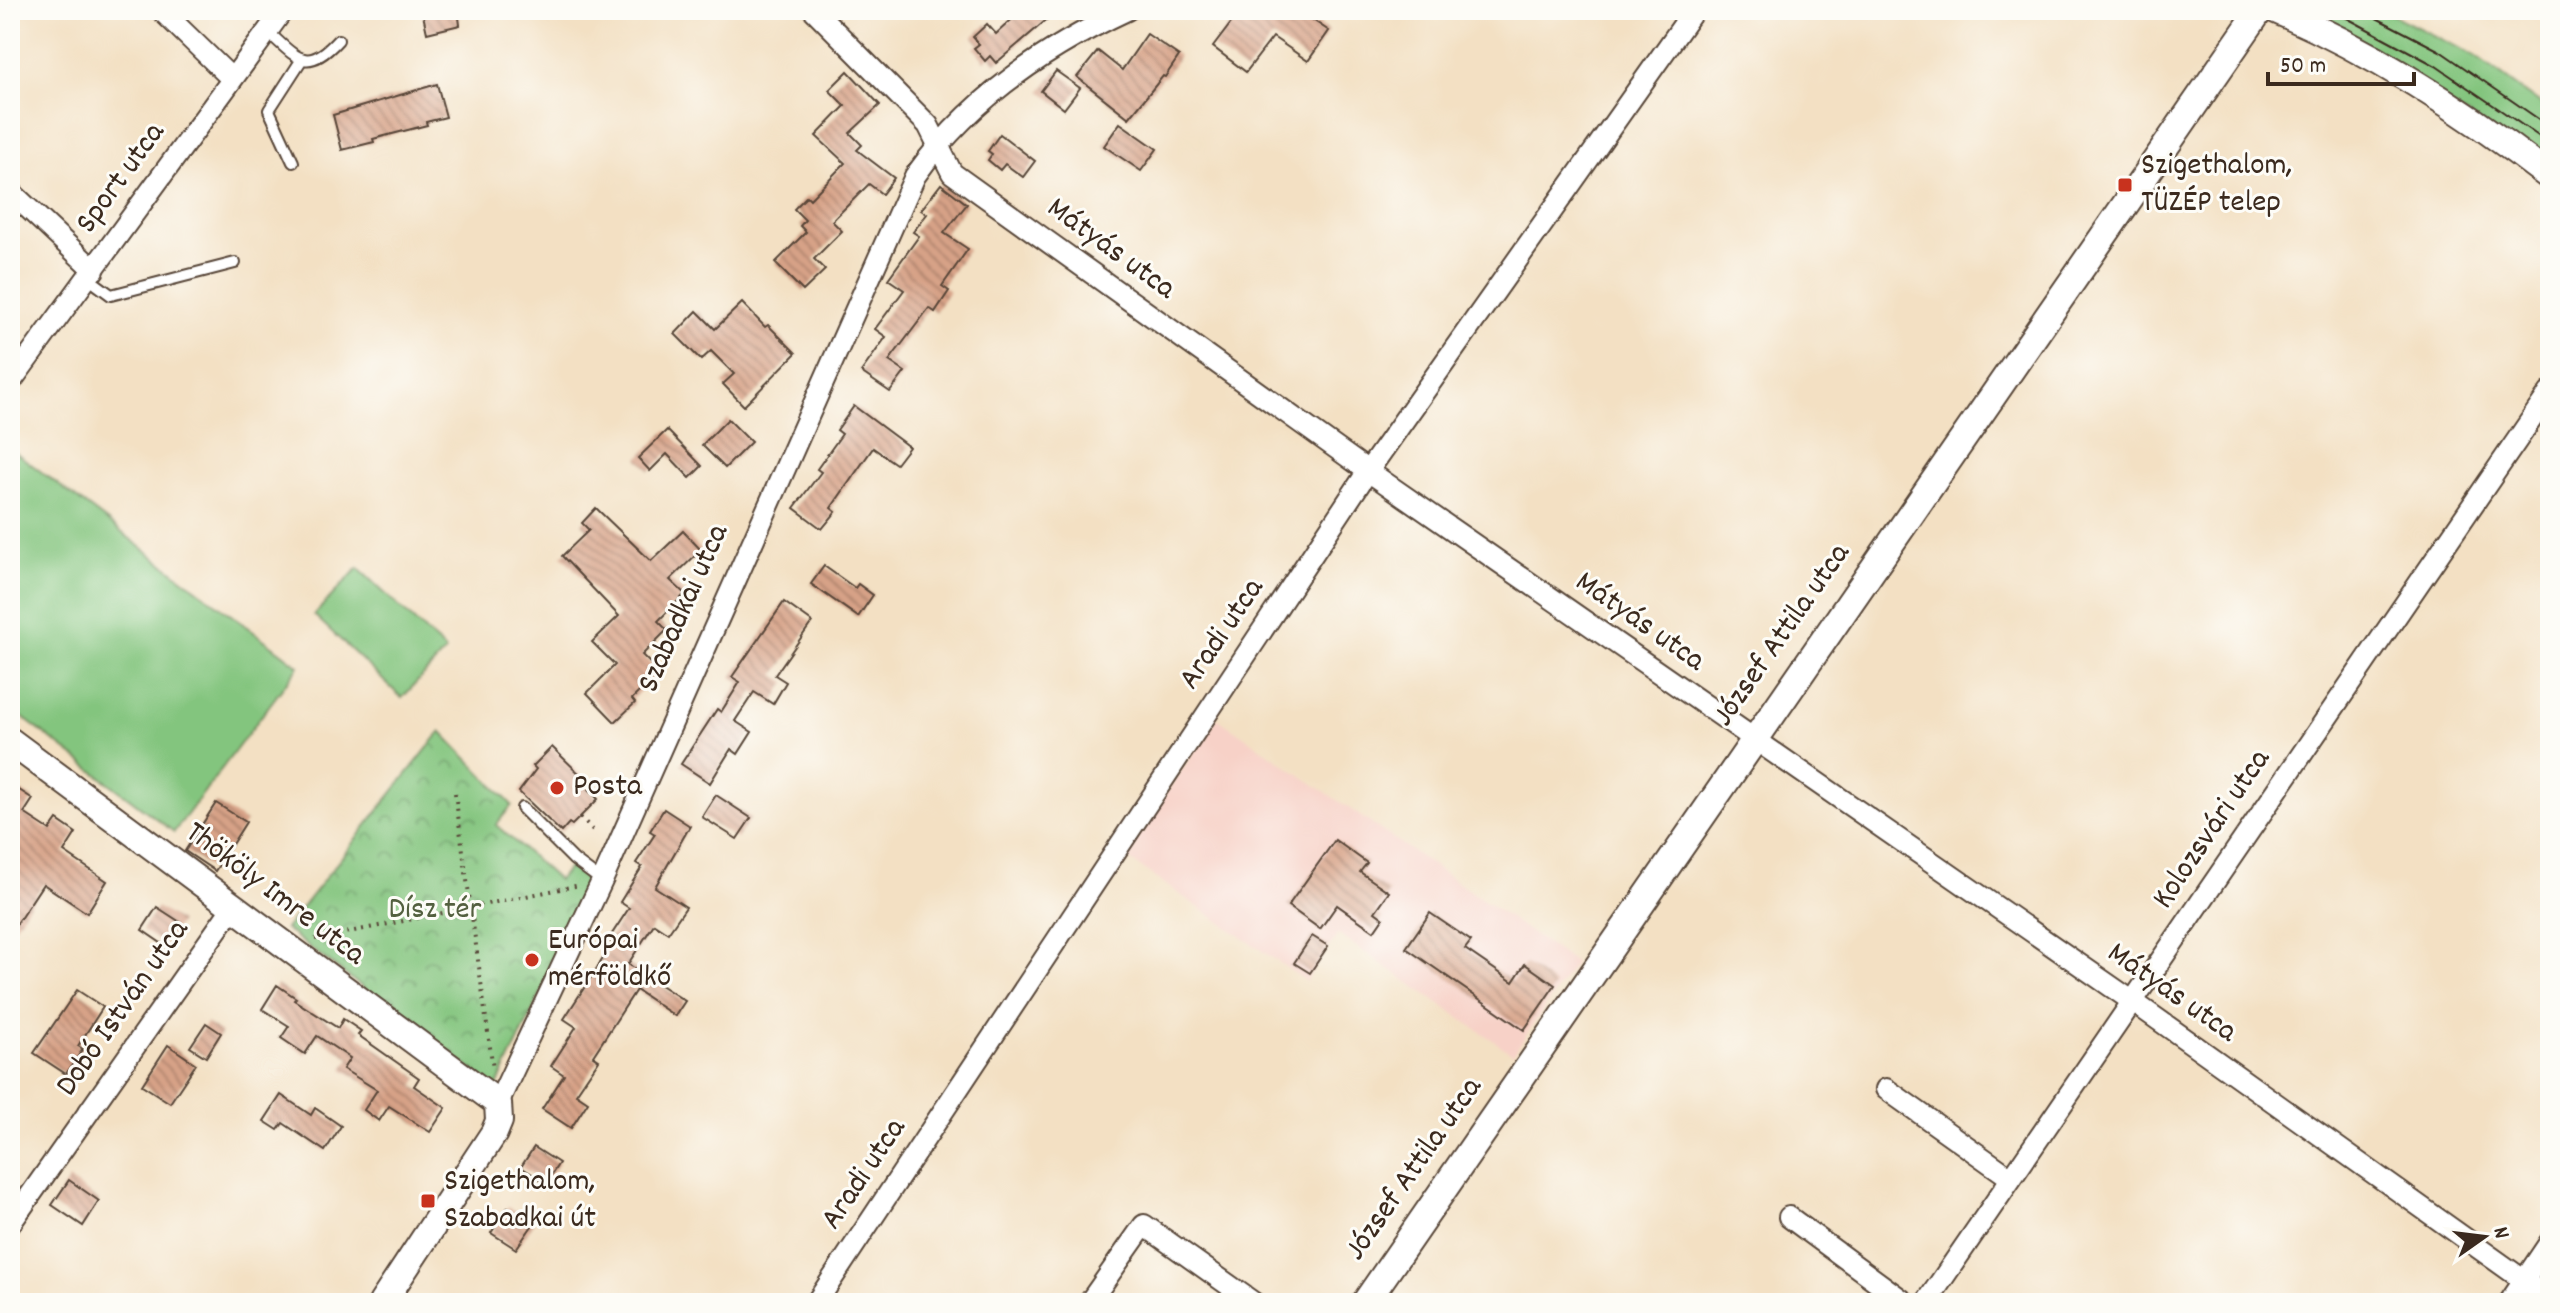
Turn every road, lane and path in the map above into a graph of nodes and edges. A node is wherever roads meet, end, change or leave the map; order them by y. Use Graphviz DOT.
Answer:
graph roads {
  1 [pos="161,10"];
  2 [pos="283,10"];
  3 [pos="814,10"];
  4 [pos="1127,10"];
  5 [pos="1694,10"];
  6 [pos="2260,10"];
  7 [pos="2276,10"];
  8 [pos="267,31"];
  9 [pos="338,40"];
  10 [pos="302,59"];
  11 [pos="231,78"];
  12 [pos="938,144"];
  13 [pos="293,162"];
  14 [pos="2550,177"];
  15 [pos="10,191"];
  16 [pos="235,263"];
  17 [pos="91,274"];
  18 [pos="10,383"];
  19 [pos="2550,392"];
  20 [pos="1368,471"];
  21 [pos="1753,739"];
  22 [pos="10,741"];
  23 [pos="455,793"];
  24 [pos="522,808"];
  25 [pos="580,817"];
  26 [pos="596,833"];
  27 [pos="602,881"];
  28 [pos="470,906"];
  29 [pos="233,907"];
  30 [pos="285,945"];
  31 [pos="2132,1001"];
  32 [pos="1886,1089"];
  33 [pos="498,1103"];
  34 [pos="2011,1178"];
  35 [pos="1789,1217"];
  36 [pos="10,1224"];
  37 [pos="2550,1242"];
  38 [pos="2524,1281"];
  39 [pos="2550,1299"];
  40 [pos="392,1300"];
  41 [pos="816,1303"];
  42 [pos="1089,1303"];
  43 [pos="1254,1303"];
  44 [pos="1365,1303"];
  45 [pos="1906,1303"];
  46 [pos="1926,1303"];
  47 [pos="2509,1303"];
  1 -- 11 [label="street"];
  2 -- 8 [label="street, Sport utca"];
  3 -- 12 [label="street, Mátyás utca"];
  4 -- 12 [label="street, Szabadkai utca"];
  5 -- 20 [label="street, Aradi utca"];
  6 -- 21 [label="street, József Attila utca"];
  7 -- 14 [label="street"];
  8 -- 10 [label="lane"];
  8 -- 11 [label="street, Sport utca"];
  9 -- 10 [label="lane"];
  10 -- 13 [label="lane"];
  11 -- 17 [label="street, Sport utca"];
  12 -- 20 [label="street, Mátyás utca"];
  12 -- 27 [label="street, Szabadkai utca"];
  15 -- 17 [label="street"];
  16 -- 17 [label="lane"];
  17 -- 18 [label="street, Sport utca"];
  19 -- 31 [label="street, Kolozsvári utca"];
  20 -- 21 [label="street, Mátyás utca"];
  20 -- 41 [label="street, Aradi utca"];
  21 -- 31 [label="street, Mátyás utca"];
  21 -- 44 [label="street, József Attila utca"];
  22 -- 29 [label="street, Thököly Imre utca"];
  23 -- 28 [label="path"];
  24 -- 27 [label="lane"];
  25 -- 26 [label="path"];
  27 -- 28 [label="path"];
  27 -- 33 [label="street, Szabadkai utca"];
  28 -- 30 [label="path"];
  28 -- 33 [label="path"];
  29 -- 30 [label="street, Thököly Imre utca"];
  29 -- 36 [label="street, Dobó István utca"];
  30 -- 33 [label="street, Thököly Imre utca"];
  31 -- 34 [label="street, Kolozsvári utca"];
  31 -- 38 [label="street, Mátyás utca"];
  32 -- 34 [label="street"];
  33 -- 40 [label="street, Szabadkai utca"];
  34 -- 46 [label="street, Kolozsvári utca"];
  35 -- 45 [label="street"];
  37 -- 38 [label="street"];
  38 -- 39 [label="street, Mátyás utca"];
  38 -- 47 [label="street"];
  42 -- 43 [label="street"];
}
